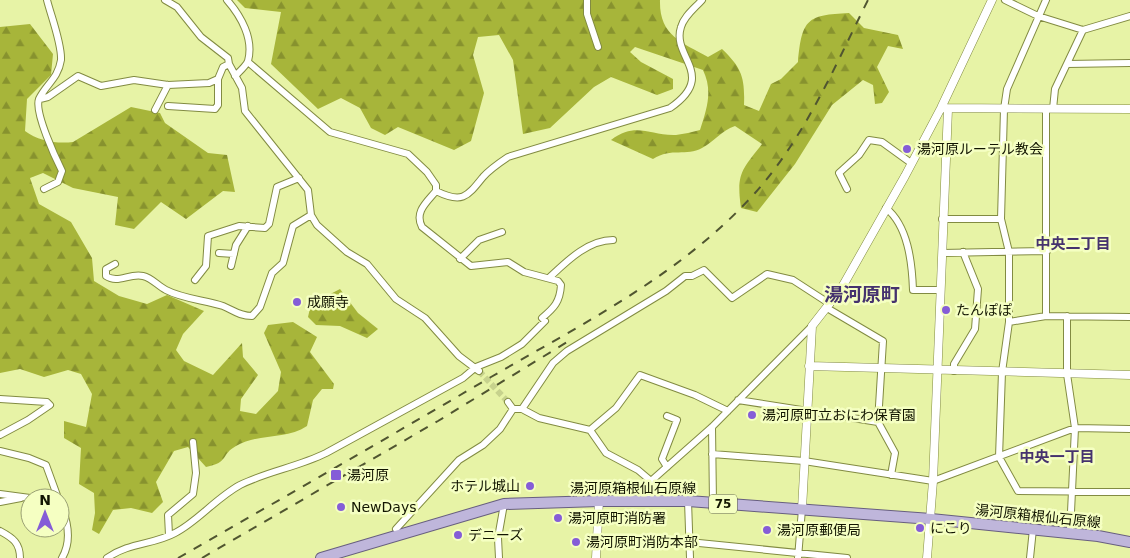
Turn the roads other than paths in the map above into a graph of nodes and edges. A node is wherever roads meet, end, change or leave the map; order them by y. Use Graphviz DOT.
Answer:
graph roads {
  1 [pos="47,0"];
  2 [pos="165,0"];
  3 [pos="227,0"];
  4 [pos="587,0"];
  5 [pos="702,0"];
  6 [pos="992,0"];
  7 [pos="1005,0"];
  8 [pos="1046,0"];
  9 [pos="1038,16"];
  10 [pos="1130,16"];
  11 [pos="1083,30"];
  12 [pos="598,47"];
  13 [pos="248,62"];
  14 [pos="1130,62"];
  15 [pos="229,64"];
  16 [pos="1067,64"];
  17 [pos="236,76"];
  18 [pos="218,79"];
  19 [pos="168,85"];
  20 [pos="39,99"];
  21 [pos="168,106"];
  22 [pos="944,109"];
  23 [pos="1004,109"];
  24 [pos="1050,109"];
  25 [pos="1130,109"];
  26 [pos="155,110"];
  27 [pos="912,163"];
  28 [pos="299,178"];
  29 [pos="44,189"];
  30 [pos="847,189"];
  31 [pos="436,191"];
  32 [pos="886,208"];
  33 [pos="311,214"];
  34 [pos="942,219"];
  35 [pos="1002,220"];
  36 [pos="248,226"];
  37 [pos="502,232"];
  38 [pos="613,240"];
  39 [pos="1047,251"];
  40 [pos="963,252"];
  41 [pos="1009,252"];
  42 [pos="219,253"];
  43 [pos="942,253"];
  44 [pos="234,254"];
  45 [pos="460,259"];
  46 [pos="115,264"];
  47 [pos="232,266"];
  48 [pos="550,278"];
  49 [pos="195,280"];
  50 [pos="939,290"];
  51 [pos="828,306"];
  52 [pos="1046,316"];
  53 [pos="1067,316"];
  54 [pos="1130,317"];
  55 [pos="542,318"];
  56 [pos="1009,322"];
  57 [pos="535,325"];
  58 [pos="812,326"];
  59 [pos="809,366"];
  60 [pos="478,369"];
  61 [pos="881,369"];
  62 [pos="936,371"];
  63 [pos="954,371"];
  64 [pos="1002,372"];
  65 [pos="1067,374"];
  66 [pos="1130,375"];
  67 [pos="0,399"];
  68 [pos="738,400"];
  69 [pos="508,402"];
  70 [pos="513,409"];
  71 [pos="522,410"];
  72 [pos="807,410"];
  73 [pos="728,411"];
  74 [pos="667,416"];
  75 [pos="878,422"];
  76 [pos="712,427"];
  77 [pos="1075,428"];
  78 [pos="1130,429"];
  79 [pos="590,430"];
  80 [pos="0,434"];
  81 [pos="193,442"];
  82 [pos="0,452"];
  83 [pos="712,454"];
  84 [pos="999,457"];
  85 [pos="804,461"];
  86 [pos="667,467"];
  87 [pos="891,475"];
  88 [pos="651,481"];
  89 [pos="933,481"];
  90 [pos="54,488"];
  91 [pos="1072,491"];
  92 [pos="1130,492"];
  93 [pos="0,494"];
  94 [pos="20,496"];
  95 [pos="20,498"];
  96 [pos="599,501"];
  97 [pos="646,501"];
  98 [pos="688,501"];
  99 [pos="0,502"];
  100 [pos="713,503"];
  101 [pos="504,504"];
  102 [pos="802,509"];
  103 [pos="930,519"];
  104 [pos="396,529"];
  105 [pos="1033,530"];
  106 [pos="0,531"];
  107 [pos="1070,534"];
  108 [pos="169,535"];
  109 [pos="68,538"];
  110 [pos="597,539"];
  111 [pos="1129,541"];
  112 [pos="689,542"];
  113 [pos="798,556"];
  114 [pos="20,558"];
  115 [pos="62,558"];
  116 [pos="107,558"];
  117 [pos="321,558"];
  118 [pos="498,558"];
  119 [pos="596,558"];
  120 [pos="690,558"];
  121 [pos="847,558"];
  122 [pos="927,558"];
  123 [pos="1030,558"];
  1 -- 20 [label="street"];
  2 -- 15 [label="street"];
  3 -- 13 [label="street"];
  4 -- 12 [label="street"];
  5 -- 31 [label="street"];
  6 -- 22 [label="street"];
  7 -- 9 [label="street"];
  8 -- 9 [label="street"];
  9 -- 11 [label="street"];
  9 -- 23 [label="street"];
  10 -- 11 [label="street"];
  11 -- 16 [label="street"];
  13 -- 17 [label="street"];
  13 -- 31 [label="street"];
  14 -- 16 [label="street"];
  15 -- 17 [label="street"];
  15 -- 18 [label="street"];
  16 -- 24 [label="street"];
  17 -- 28 [label="street"];
  18 -- 19 [label="street"];
  18 -- 21 [label="street"];
  19 -- 20 [label="street"];
  19 -- 26 [label="street"];
  20 -- 29 [label="street"];
  22 -- 23 [label="street"];
  22 -- 27 [label="street"];
  22 -- 34 [label="street"];
  23 -- 24 [label="street"];
  23 -- 35 [label="street"];
  24 -- 25 [label="street"];
  24 -- 39 [label="street"];
  27 -- 30 [label="street"];
  27 -- 32 [label="street"];
  28 -- 33 [label="street"];
  28 -- 36 [label="street"];
  31 -- 45 [label="street"];
  32 -- 50 [label="street"];
  32 -- 51 [label="street"];
  33 -- 46 [label="street"];
  33 -- 60 [label="street"];
  34 -- 35 [label="street"];
  34 -- 43 [label="street"];
  35 -- 41 [label="street"];
  36 -- 44 [label="street"];
  36 -- 49 [label="street"];
  37 -- 45 [label="street"];
  38 -- 48 [label="street"];
  39 -- 41 [label="street"];
  39 -- 52 [label="street"];
  40 -- 41 [label="street"];
  40 -- 43 [label="street"];
  40 -- 63 [label="street"];
  41 -- 56 [label="street"];
  42 -- 44 [label="street"];
  43 -- 50 [label="street"];
  44 -- 47 [label="street"];
  45 -- 48 [label="street"];
  48 -- 55 [label="street"];
  50 -- 62 [label="street"];
  51 -- 58 [label="street"];
  51 -- 61 [label="street"];
  51 -- 71 [label="street"];
  52 -- 53 [label="street"];
  52 -- 56 [label="street"];
  53 -- 54 [label="street"];
  53 -- 65 [label="street"];
  55 -- 57 [label="street"];
  55 -- 60 [label="street"];
  56 -- 64 [label="street"];
  58 -- 59 [label="street"];
  58 -- 68 [label="street"];
  59 -- 61 [label="street"];
  59 -- 72 [label="street"];
  60 -- 108 [label="street"];
  61 -- 62 [label="street"];
  61 -- 75 [label="street"];
  62 -- 63 [label="street"];
  62 -- 89 [label="street"];
  63 -- 64 [label="street"];
  64 -- 65 [label="street"];
  64 -- 84 [label="street"];
  65 -- 66 [label="street"];
  65 -- 77 [label="street"];
  67 -- 80 [label="street"];
  68 -- 72 [label="street"];
  68 -- 73 [label="street"];
  69 -- 70 [label="street"];
  70 -- 71 [label="street"];
  70 -- 104 [label="street"];
  71 -- 79 [label="street"];
  72 -- 75 [label="street"];
  72 -- 85 [label="street"];
  73 -- 76 [label="street"];
  73 -- 79 [label="street"];
  74 -- 86 [label="street"];
  75 -- 87 [label="street"];
  76 -- 83 [label="street"];
  76 -- 86 [label="street"];
  77 -- 78 [label="street"];
  77 -- 84 [label="street"];
  77 -- 91 [label="street"];
  79 -- 88 [label="street"];
  81 -- 108 [label="street"];
  82 -- 90 [label="street"];
  83 -- 85 [label="street"];
  83 -- 100 [label="street"];
  84 -- 89 [label="street"];
  84 -- 91 [label="street"];
  85 -- 87 [label="street"];
  85 -- 102 [label="street"];
  86 -- 88 [label="street"];
  87 -- 89 [label="street"];
  88 -- 97 [label="street"];
  89 -- 103 [label="street"];
  91 -- 92 [label="street"];
  91 -- 107 [label="street"];
  93 -- 94 [label="street"];
  95 -- 99 [label="street"];
  96 -- 97 [label="main road, 湯河原箱根仙石原線 / 75"];
  96 -- 101 [label="main road, 湯河原箱根仙石原線 / 75"];
  96 -- 110 [label="street"];
  97 -- 98 [label="main road, 湯河原箱根仙石原線 / 75"];
  98 -- 100 [label="main road, 湯河原箱根仙石原線 / 75"];
  98 -- 112 [label="street"];
  100 -- 102 [label="main road, 湯河原箱根仙石原線 / 75"];
  101 -- 117 [label="main road, 湯河原箱根仙石原線 / 75"];
  101 -- 118 [label="street"];
  102 -- 103 [label="main road, 湯河原箱根仙石原線 / 75"];
  102 -- 113 [label="street"];
  103 -- 105 [label="main road, 湯河原箱根仙石原線 / 75"];
  103 -- 122 [label="street"];
  105 -- 107 [label="main road, 湯河原箱根仙石原線 / 75"];
  105 -- 123 [label="street"];
  106 -- 114 [label="street"];
  107 -- 111 [label="main road, 湯河原箱根仙石原線 / 75"];
  108 -- 116 [label="street"];
  109 -- 115 [label="street"];
  110 -- 112 [label="street"];
  110 -- 119 [label="street"];
  112 -- 113 [label="street"];
  112 -- 120 [label="street"];
  113 -- 121 [label="street"];
}
